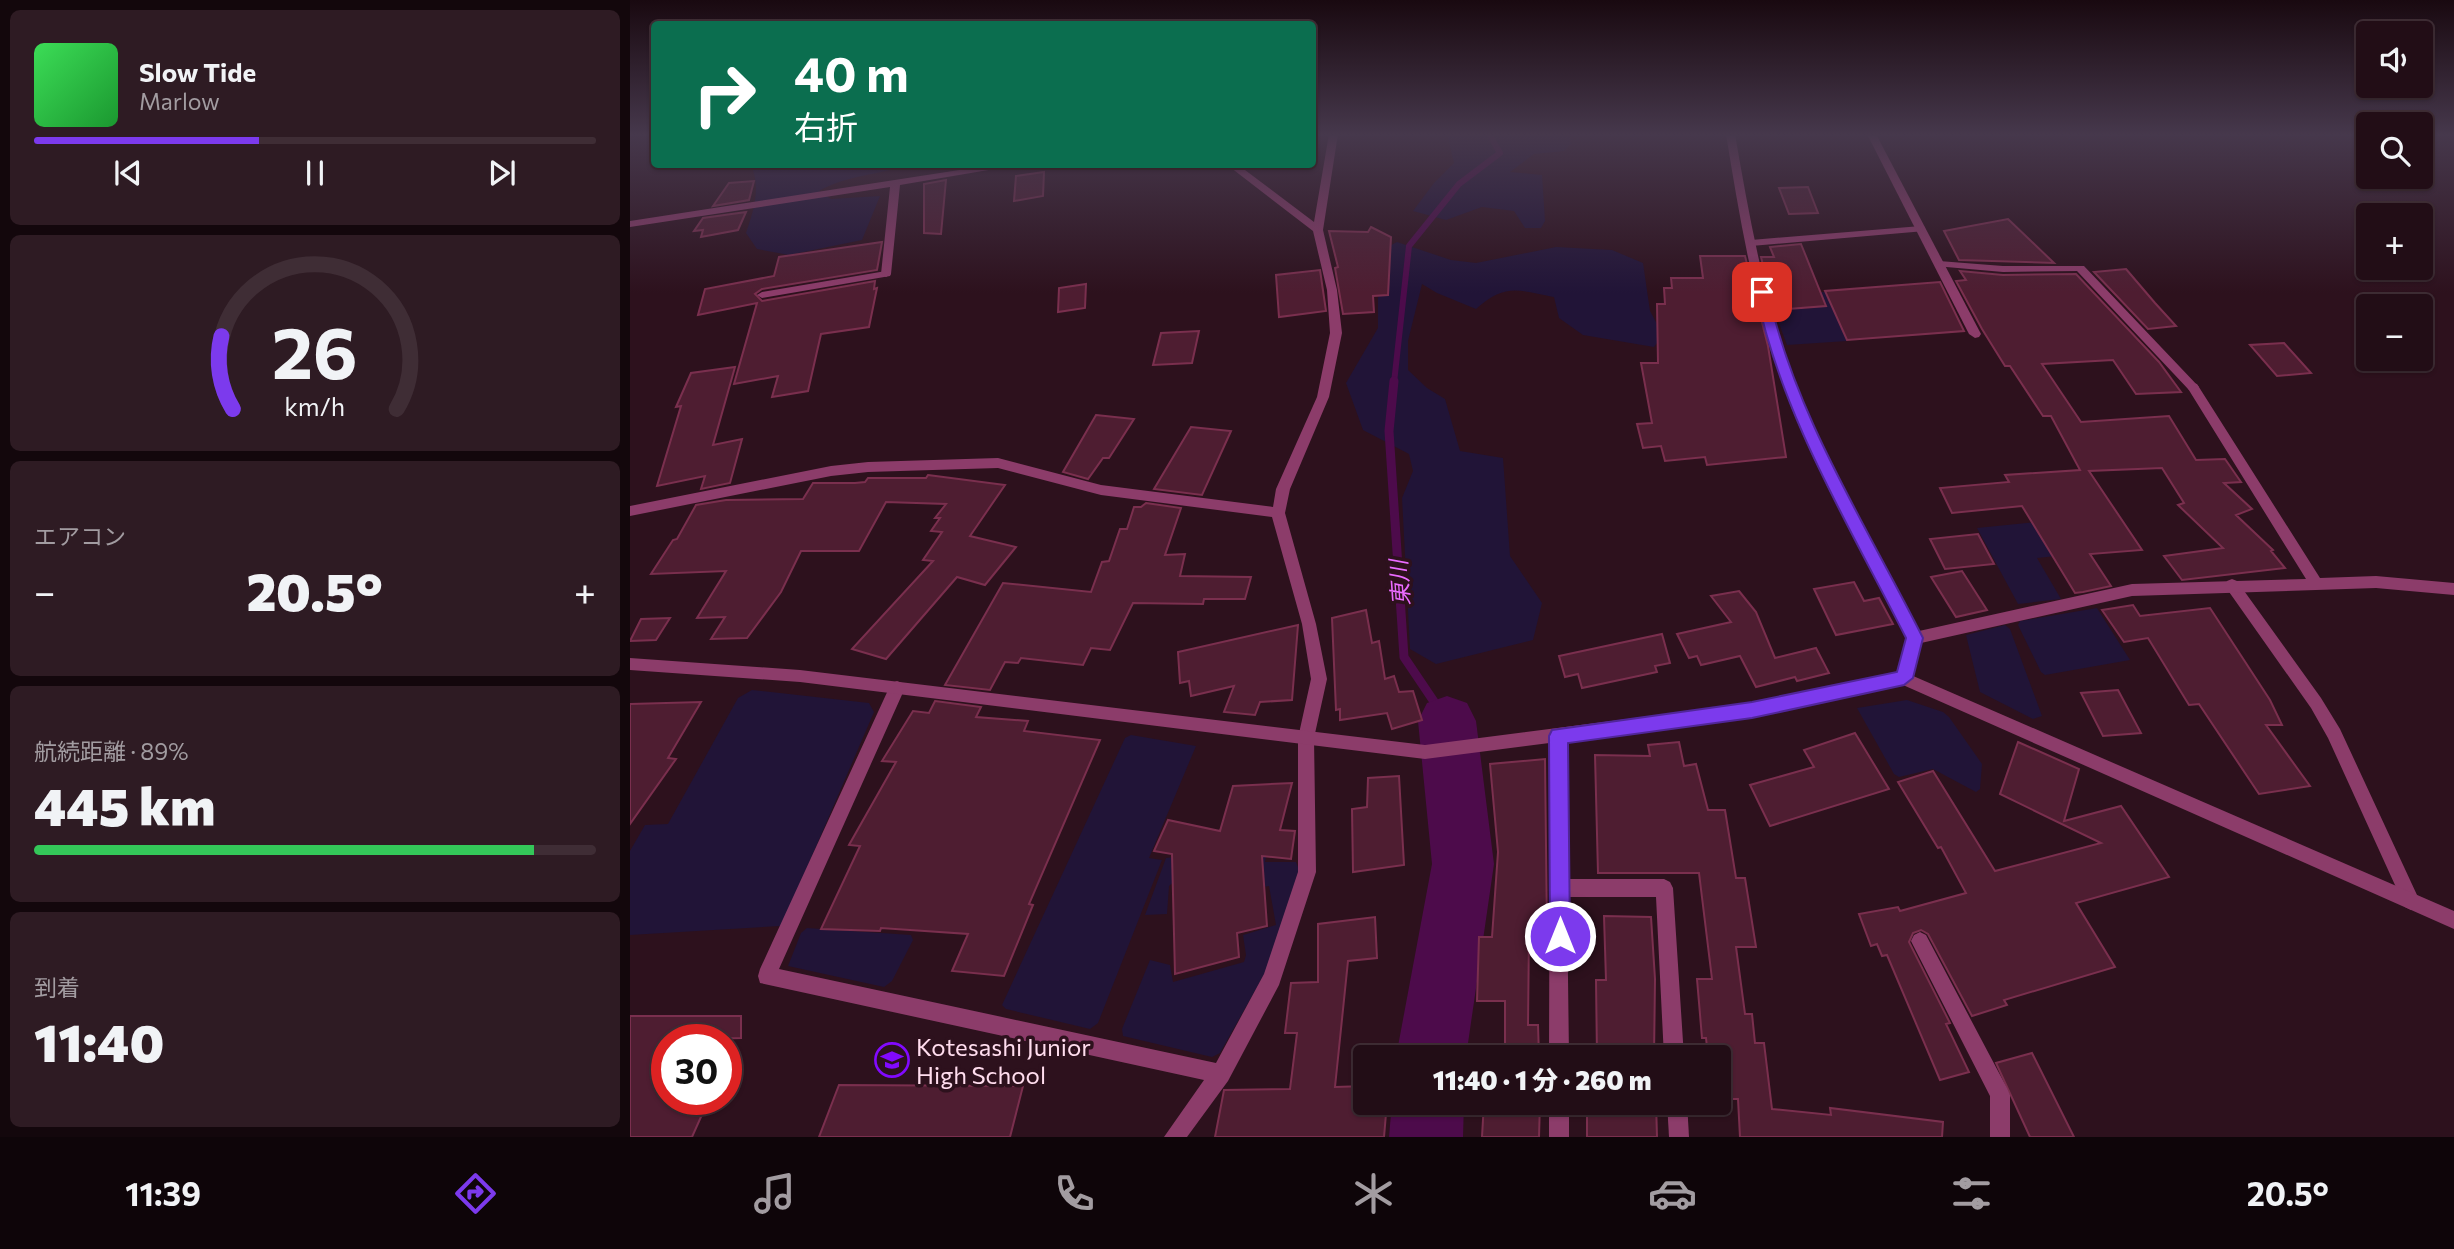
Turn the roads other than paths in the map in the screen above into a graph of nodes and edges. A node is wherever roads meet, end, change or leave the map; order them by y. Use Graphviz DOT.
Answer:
graph roads {
  1 [pos="881,187"];
  2 [pos="895,187"];
  3 [pos="1261,187"];
  4 [pos="1325,187"];
  5 [pos="1740,187"];
  6 [pos="1899,187"];
  7 [pos="630,224"];
  8 [pos="1921,229"];
  9 [pos="1318,230"];
  10 [pos="1751,243"];
  11 [pos="1939,264"];
  12 [pos="762,295"];
  13 [pos="1975,334"];
  14 [pos="630,511"];
  15 [pos="1278,513"];
  16 [pos="2316,583"];
  17 [pos="2232,584"];
  18 [pos="2454,589"];
  19 [pos="1915,638"];
  20 [pos="630,664"];
  21 [pos="1904,678"];
  22 [pos="897,688"];
  23 [pos="1558,736"];
  24 [pos="1306,738"];
  25 [pos="1560,888"];
  26 [pos="2410,901"];
  27 [pos="2454,920"];
  28 [pos="1920,941"];
  29 [pos="1559,1045"];
  30 [pos="1673,1045"];
  31 [pos="1221,1074"];
  32 [pos="1559,1115"];
  33 [pos="1677,1115"];
  34 [pos="1174,1137"];
  35 [pos="1559,1137"];
  36 [pos="1679,1137"];
  37 [pos="2000,1137"];
  1 -- 7 [label="street"];
  2 -- 12 [label="street"];
  3 -- 9 [label="street"];
  4 -- 9 [label="street"];
  5 -- 10 [label="street"];
  6 -- 8 [label="street"];
  8 -- 10 [label="street"];
  8 -- 11 [label="street"];
  9 -- 15 [label="street"];
  10 -- 19 [label="street"];
  11 -- 13 [label="street"];
  11 -- 16 [label="street"];
  14 -- 15 [label="street"];
  15 -- 24 [label="street"];
  16 -- 17 [label="street"];
  16 -- 18 [label="street"];
  17 -- 19 [label="street"];
  17 -- 26 [label="street"];
  19 -- 21 [label="street"];
  20 -- 22 [label="street"];
  21 -- 23 [label="street"];
  21 -- 26 [label="street"];
  22 -- 24 [label="street"];
  22 -- 31 [label="street"];
  23 -- 24 [label="street"];
  23 -- 25 [label="street"];
  24 -- 31 [label="street"];
  25 -- 29 [label="street"];
  25 -- 30 [label="street"];
  26 -- 27 [label="street"];
  28 -- 37 [label="street"];
  31 -- 34 [label="street"];
  32 -- 35 [label="street"];
  33 -- 36 [label="street"];
}
